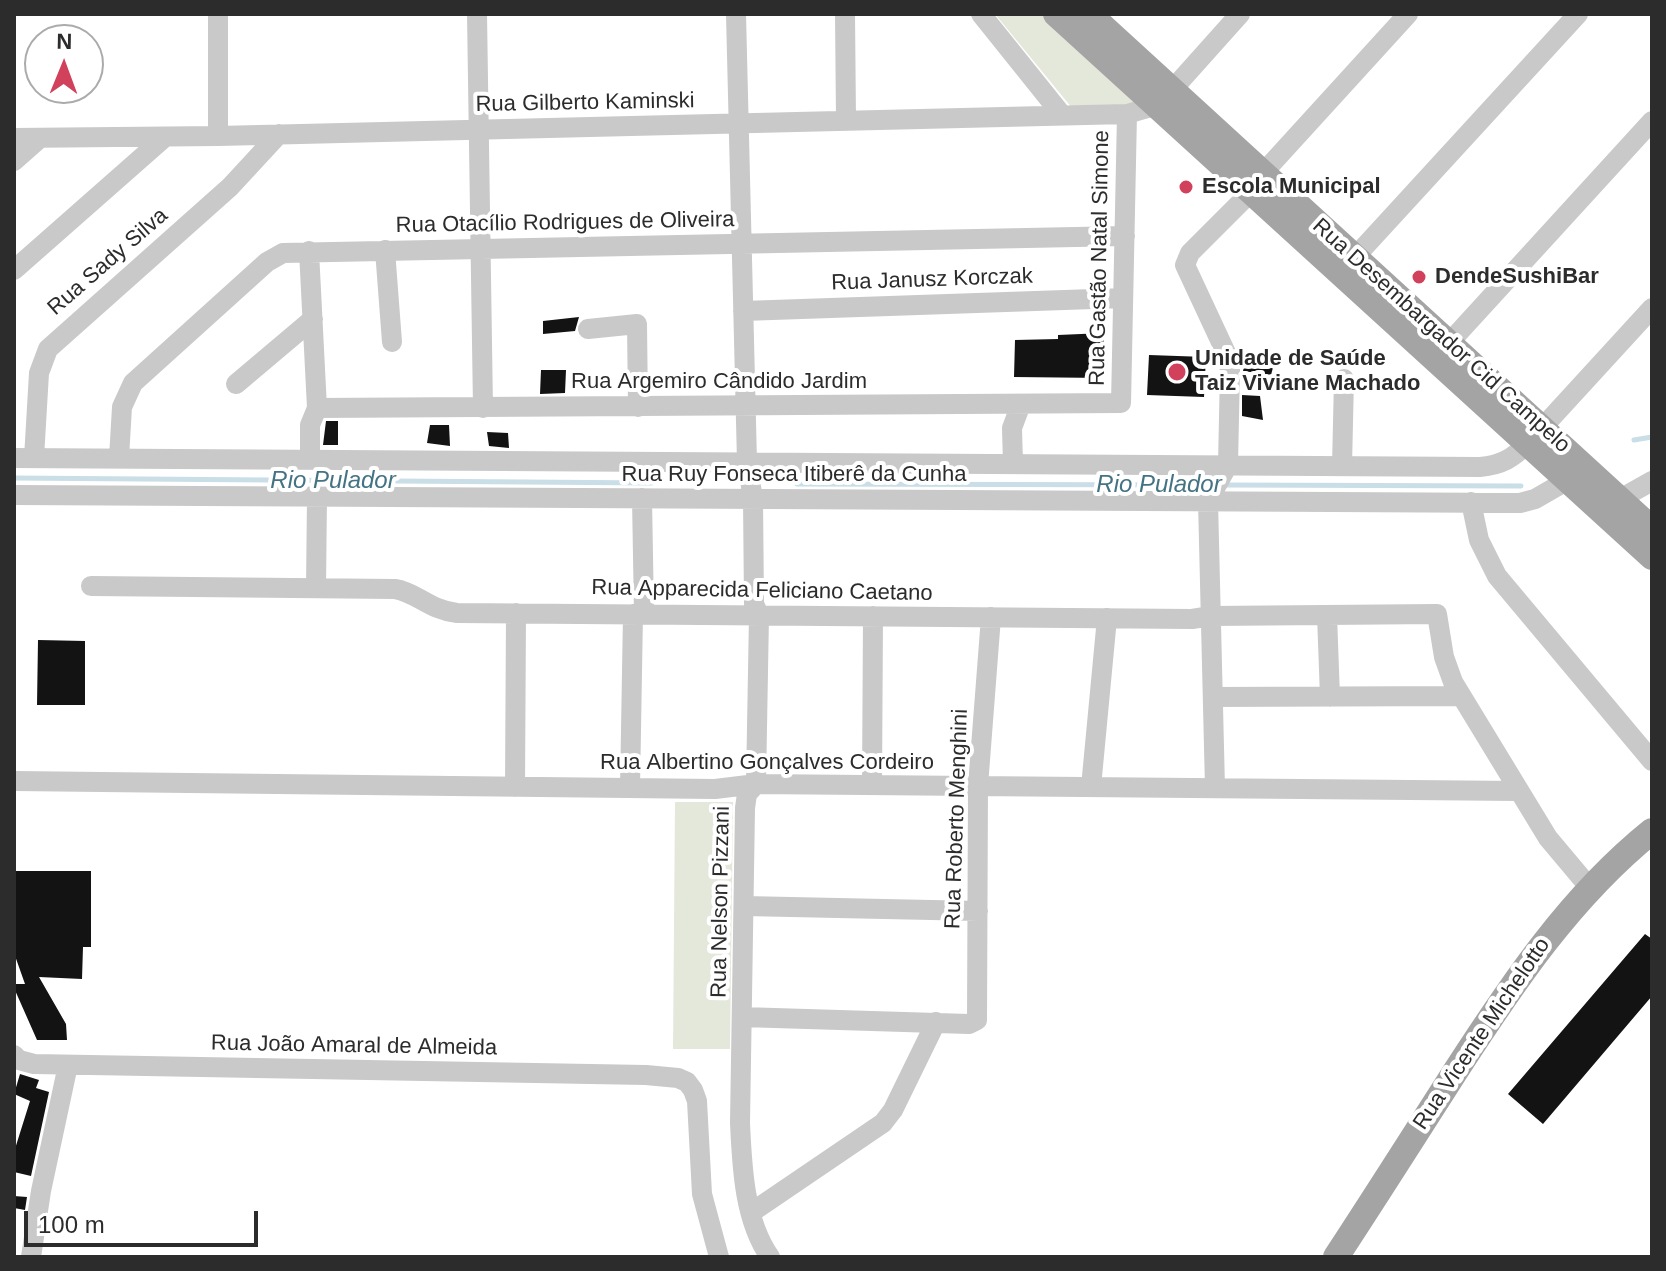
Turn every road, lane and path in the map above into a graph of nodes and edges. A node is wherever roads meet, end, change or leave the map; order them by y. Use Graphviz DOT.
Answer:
graph roads {
  1 [pos="218,14"];
  2 [pos="477,14"];
  3 [pos="736,14"];
  4 [pos="845,14"];
  5 [pos="981,14"];
  6 [pos="1056,14"];
  7 [pos="1089,14"];
  8 [pos="1240,14"];
  9 [pos="1408,14"];
  10 [pos="1578,14"];
  11 [pos="1164,98"];
  12 [pos="1127,114"];
  13 [pos="1062,115"];
  14 [pos="846,120"];
  15 [pos="1652,121"];
  16 [pos="739,123"];
  17 [pos="479,129"];
  18 [pos="279,134"];
  19 [pos="218,136"];
  20 [pos="165,137"];
  21 [pos="14,138"];
  22 [pos="40,138"];
  23 [pos="14,161"];
  24 [pos="1258,182"];
  25 [pos="1125,236"];
  26 [pos="741,243"];
  27 [pos="480,248"];
  28 [pos="385,250"];
  29 [pos="309,251"];
  30 [pos="1355,257"];
  31 [pos="14,270"];
  32 [pos="1123,298"];
  33 [pos="1652,308"];
  34 [pos="743,311"];
  35 [pos="313,319"];
  36 [pos="588,329"];
  37 [pos="392,342"];
  38 [pos="1449,343"];
  39 [pos="1344,379"];
  40 [pos="236,384"];
  41 [pos="1121,403"];
  42 [pos="1021,404"];
  43 [pos="638,407"];
  44 [pos="745,407"];
  45 [pos="317,408"];
  46 [pos="483,408"];
  47 [pos="1535,436"];
  48 [pos="24,458"];
  49 [pos="119,458"];
  50 [pos="310,460"];
  51 [pos="747,462"];
  52 [pos="1013,464"];
  53 [pos="1228,465"];
  54 [pos="1342,466"];
  55 [pos="1568,480"];
  56 [pos="1652,481"];
  57 [pos="14,495"];
  58 [pos="317,497"];
  59 [pos="642,498"];
  60 [pos="753,499"];
  61 [pos="1620,499"];
  62 [pos="1208,501"];
  63 [pos="1471,502"];
  64 [pos="1652,529"];
  65 [pos="1652,557"];
  66 [pos="91,586"];
  67 [pos="316,588"];
  68 [pos="516,613"];
  69 [pos="638,614"];
  70 [pos="759,615"];
  71 [pos="1327,615"];
  72 [pos="873,616"];
  73 [pos="1211,616"];
  74 [pos="991,617"];
  75 [pos="1107,618"];
  76 [pos="1461,696"];
  77 [pos="1213,697"];
  78 [pos="1330,697"];
  79 [pos="1652,761"];
  80 [pos="14,781"];
  81 [pos="756,784"];
  82 [pos="872,785"];
  83 [pos="978,786"];
  84 [pos="515,787"];
  85 [pos="1091,787"];
  86 [pos="630,788"];
  87 [pos="1215,788"];
  88 [pos="1519,791"];
  89 [pos="1652,831"];
  90 [pos="1590,888"];
  91 [pos="744,906"];
  92 [pos="978,911"];
  93 [pos="742,1017"];
  94 [pos="936,1022"];
  95 [pos="16,1057"];
  96 [pos="68,1065"];
  97 [pos="752,1212"];
  98 [pos="764,1255"];
  99 [pos="31,1257"];
  100 [pos="719,1257"];
  101 [pos="1336,1257"];
  1 -- 19 [label="street"];
  2 -- 17 [label="street"];
  3 -- 16 [label="street, Rua Nelson Pizzani"];
  4 -- 14 [label="street"];
  5 -- 13 [label="street"];
  6 -- 11 [label="main road, Rua Desembargador Cid Campelo"];
  7 -- 11 [label="main road, Rua Desembargador Cid Campelo"];
  8 -- 11 [label="street"];
  9 -- 24 [label="street"];
  10 -- 30 [label="street"];
  11 -- 12 [label="street, Rua Gilberto Kaminski"];
  11 -- 24 [label="main road, Rua Desembargador Cid Campelo"];
  12 -- 13 [label="street, Rua Gilberto Kaminski"];
  12 -- 25 [label="street, Rua Gastão Natal Simone"];
  13 -- 14 [label="street, Rua Gilberto Kaminski"];
  14 -- 16 [label="street, Rua Gilberto Kaminski"];
  15 -- 38 [label="street"];
  16 -- 17 [label="street, Rua Gilberto Kaminski"];
  16 -- 26 [label="street, Rua Nelson Pizzani"];
  17 -- 18 [label="street, Rua Gilberto Kaminski"];
  17 -- 27 [label="street"];
  18 -- 19 [label="street, Rua Gilberto Kaminski"];
  18 -- 48 [label="street, Rua Sady Silva"];
  19 -- 20 [label="street, Rua Gilberto Kaminski"];
  20 -- 22 [label="street, Rua Gilberto Kaminski"];
  20 -- 31 [label="street"];
  21 -- 22 [label="street, Rua Gilberto Kaminski"];
  22 -- 23 [label="street"];
  24 -- 30 [label="main road, Rua Desembargador Cid Campelo"];
  24 -- 47 [label="main road, Rua Desembargador Cid Campelo"];
  24 -- 53 [label="street"];
  25 -- 26 [label="street, Rua Otacílio Rodrigues de Oliveira"];
  25 -- 32 [label="street, Rua Gastão Natal Simone"];
  26 -- 27 [label="street, Rua Otacílio Rodrigues de Oliveira"];
  26 -- 34 [label="street, Rua Nelson Pizzani"];
  27 -- 28 [label="street, Rua Otacílio Rodrigues de Oliveira"];
  27 -- 46 [label="street"];
  28 -- 29 [label="street, Rua Otacílio Rodrigues de Oliveira"];
  28 -- 37 [label="street"];
  29 -- 35 [label="street"];
  29 -- 49 [label="street, Rua Otacílio Rodrigues de Oliveira"];
  30 -- 38 [label="main road, Rua Desembargador Cid Campelo"];
  32 -- 34 [label="street, Rua Janusz Korczak"];
  32 -- 41 [label="street, Rua Gastão Natal Simone"];
  33 -- 47 [label="street, Rua Ruy Fonseca Itiberê da Cunha"];
  34 -- 44 [label="street, Rua Nelson Pizzani"];
  35 -- 40 [label="street"];
  35 -- 45 [label="street"];
  36 -- 43 [label="street"];
  38 -- 47 [label="main road, Rua Desembargador Cid Campelo"];
  39 -- 54 [label="street"];
  41 -- 42 [label="street, Rua Argemiro Cândido Jardim"];
  42 -- 44 [label="street, Rua Argemiro Cândido Jardim"];
  42 -- 52 [label="street"];
  43 -- 44 [label="street, Rua Argemiro Cândido Jardim"];
  43 -- 46 [label="street, Rua Argemiro Cândido Jardim"];
  44 -- 51 [label="street, Rua Nelson Pizzani"];
  45 -- 46 [label="street, Rua Argemiro Cândido Jardim"];
  45 -- 50 [label="street"];
  47 -- 54 [label="street, Rua Ruy Fonseca Itiberê da Cunha"];
  47 -- 55 [label="main road, Rua Desembargador Cid Campelo"];
  47 -- 61 [label="main road, Rua Desembargador Cid Campelo"];
  48 -- 49 [label="street, Rua Ruy Fonseca Itiberê da Cunha"];
  49 -- 50 [label="street, Rua Ruy Fonseca Itiberê da Cunha"];
  50 -- 51 [label="street, Rua Ruy Fonseca Itiberê da Cunha"];
  51 -- 52 [label="street, Rua Ruy Fonseca Itiberê da Cunha"];
  51 -- 60 [label="street, Rua Nelson Pizzani"];
  52 -- 53 [label="street, Rua Ruy Fonseca Itiberê da Cunha"];
  53 -- 54 [label="street, Rua Ruy Fonseca Itiberê da Cunha"];
  53 -- 62 [label="street"];
  55 -- 63 [label="street, Rua Ruy Fonseca Itiberê da Cunha"];
  55 -- 65 [label="main road, Rua Desembargador Cid Campelo"];
  56 -- 61 [label="street"];
  57 -- 58 [label="street, Rua Ruy Fonseca Itiberê da Cunha"];
  58 -- 59 [label="street, Rua Ruy Fonseca Itiberê da Cunha"];
  58 -- 67 [label="street"];
  59 -- 60 [label="street, Rua Ruy Fonseca Itiberê da Cunha"];
  59 -- 69 [label="street"];
  60 -- 62 [label="street, Rua Ruy Fonseca Itiberê da Cunha"];
  60 -- 70 [label="street, Rua Nelson Pizzani"];
  61 -- 64 [label="main road, Rua Desembargador Cid Campelo"];
  62 -- 63 [label="street, Rua Ruy Fonseca Itiberê da Cunha"];
  62 -- 73 [label="street"];
  63 -- 79 [label="street"];
  66 -- 67 [label="street, Rua Apparecida Feliciano Caetano"];
  67 -- 68 [label="street, Rua Apparecida Feliciano Caetano"];
  68 -- 69 [label="street, Rua Apparecida Feliciano Caetano"];
  68 -- 84 [label="street"];
  69 -- 70 [label="street, Rua Apparecida Feliciano Caetano"];
  69 -- 86 [label="street"];
  70 -- 72 [label="street, Rua Apparecida Feliciano Caetano"];
  70 -- 81 [label="street, Rua Nelson Pizzani"];
  71 -- 73 [label="street, Rua Apparecida Feliciano Caetano"];
  71 -- 76 [label="street, Rua Apparecida Feliciano Caetano"];
  71 -- 78 [label="street"];
  72 -- 74 [label="street, Rua Apparecida Feliciano Caetano"];
  72 -- 82 [label="street"];
  73 -- 75 [label="street, Rua Apparecida Feliciano Caetano"];
  73 -- 77 [label="street"];
  74 -- 75 [label="street, Rua Apparecida Feliciano Caetano"];
  74 -- 83 [label="street, Rua Roberto Menghini"];
  75 -- 85 [label="street"];
  76 -- 78 [label="street"];
  76 -- 88 [label="street"];
  77 -- 78 [label="street"];
  77 -- 87 [label="street"];
  80 -- 84 [label="street, Rua Albertino Gonçalves Cordeiro"];
  81 -- 82 [label="street, Rua Albertino Gonçalves Cordeiro"];
  81 -- 86 [label="street, Rua Albertino Gonçalves Cordeiro"];
  81 -- 91 [label="street, Rua Nelson Pizzani"];
  82 -- 83 [label="street, Rua Albertino Gonçalves Cordeiro"];
  83 -- 85 [label="street, Rua Albertino Gonçalves Cordeiro"];
  83 -- 92 [label="street, Rua Roberto Menghini"];
  84 -- 86 [label="street, Rua Albertino Gonçalves Cordeiro"];
  85 -- 87 [label="street, Rua Albertino Gonçalves Cordeiro"];
  87 -- 88 [label="street, Rua Albertino Gonçalves Cordeiro"];
  88 -- 90 [label="street"];
  89 -- 90 [label="main road, Rua Vicente Michelotto"];
  90 -- 101 [label="main road, Rua Vicente Michelotto"];
  91 -- 92 [label="street"];
  91 -- 93 [label="street, Rua Nelson Pizzani"];
  92 -- 94 [label="street, Rua Roberto Menghini"];
  93 -- 94 [label="street"];
  93 -- 97 [label="street, Rua Nelson Pizzani"];
  94 -- 97 [label="street"];
  95 -- 96 [label="street, Rua João Amaral de Almeida"];
  96 -- 99 [label="street"];
  96 -- 100 [label="street, Rua João Amaral de Almeida"];
  97 -- 98 [label="street, Rua Nelson Pizzani"];
}
